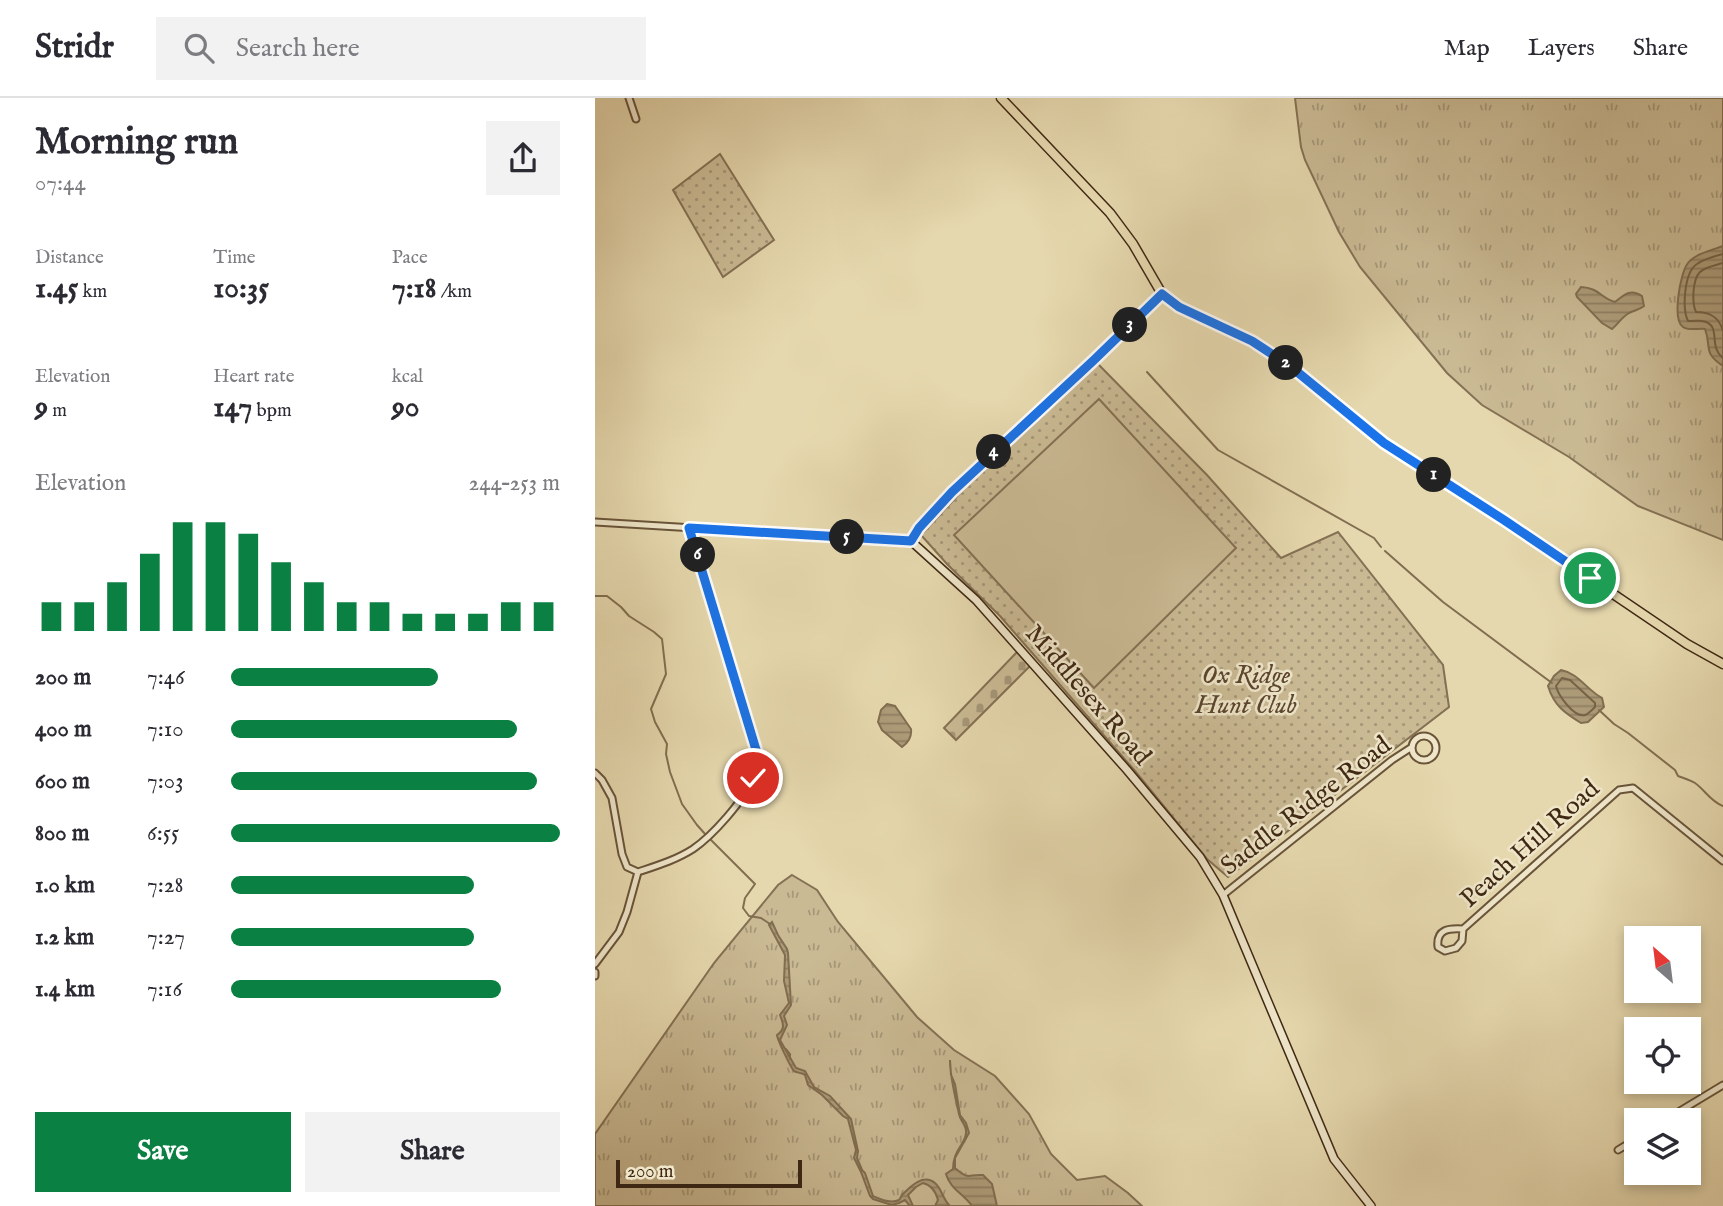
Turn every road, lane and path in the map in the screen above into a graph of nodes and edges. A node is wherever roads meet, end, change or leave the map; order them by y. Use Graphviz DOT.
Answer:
graph roads {
  1 [pos="628,98"];
  2 [pos="1001,98"];
  3 [pos="636,120"];
  4 [pos="1162,294"];
  5 [pos="595,522"];
  6 [pos="689,528"];
  7 [pos="911,541"];
  8 [pos="1723,664"];
  9 [pos="1412,747"];
  10 [pos="595,773"];
  11 [pos="1723,862"];
  12 [pos="638,873"];
  13 [pos="1223,895"];
  14 [pos="1463,929"];
  15 [pos="595,964"];
  16 [pos="1723,1085"];
  17 [pos="1685,1108"];
  18 [pos="1624,1146"];
  19 [pos="1618,1150"];
  20 [pos="1371,1206"];
  1 -- 3 [label="street"];
  2 -- 4 [label="main road"];
  4 -- 7 [label="main road"];
  4 -- 8 [label="main road"];
  5 -- 6 [label="street"];
  6 -- 7 [label="street"];
  6 -- 12 [label="street"];
  7 -- 13 [label="main road, Middlesex Road"];
  9 -- 9 [label="street, Saddle Ridge Road"];
  9 -- 13 [label="street, Saddle Ridge Road"];
  10 -- 12 [label="street"];
  11 -- 14 [label="street, Peach Hill Road"];
  12 -- 15 [label="street"];
  13 -- 20 [label="main road, Middlesex Road"];
  14 -- 14 [label="street, Peach Hill Road"];
  16 -- 17 [label="street"];
  18 -- 19 [label="street"];
}
